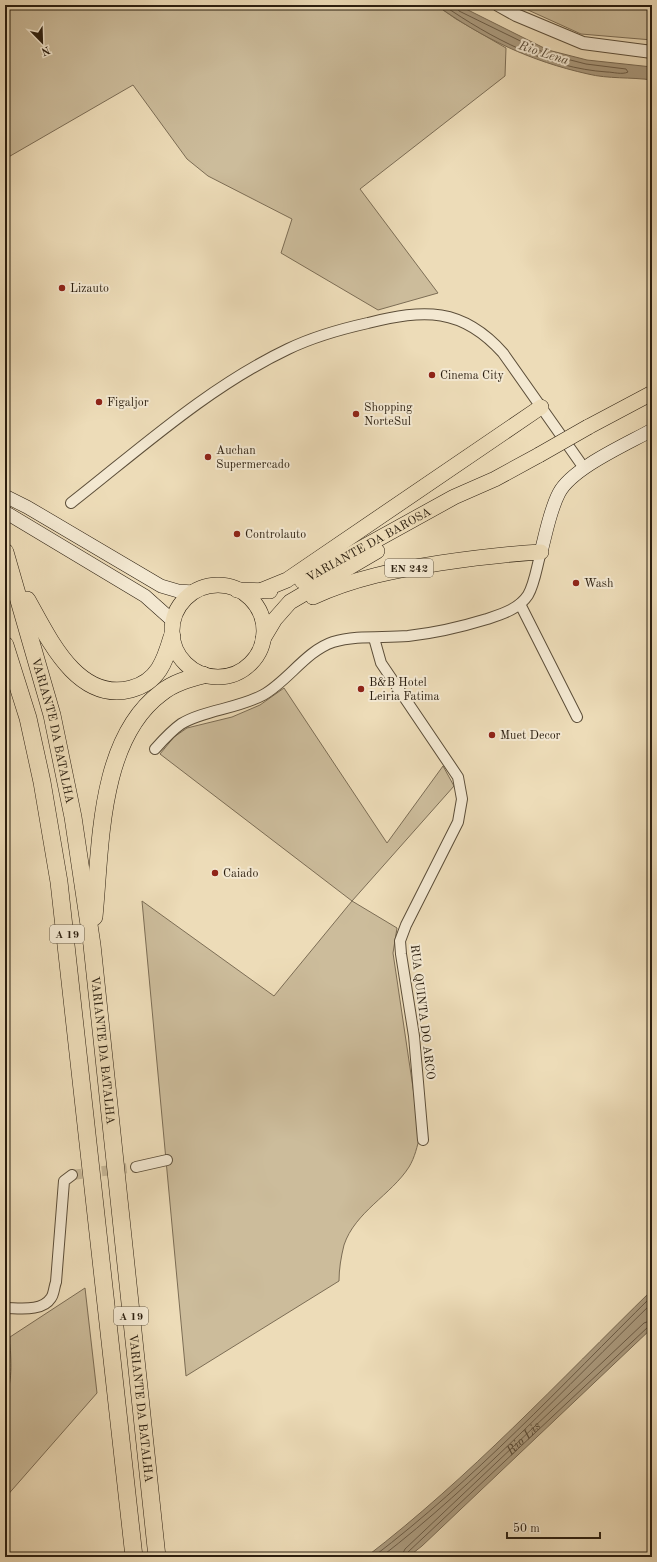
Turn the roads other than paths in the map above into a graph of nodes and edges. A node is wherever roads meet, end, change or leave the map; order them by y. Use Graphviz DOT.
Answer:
graph roads {
  1 [pos="498,5"];
  2 [pos="652,52"];
  3 [pos="652,393"];
  4 [pos="541,407"];
  5 [pos="652,430"];
  6 [pos="584,468"];
  7 [pos="495,479"];
  8 [pos="5,496"];
  9 [pos="71,503"];
  10 [pos="5,512"];
  11 [pos="5,552"];
  12 [pos="541,552"];
  13 [pos="14,578"];
  14 [pos="237,590"];
  15 [pos="260,591"];
  16 [pos="194,592"];
  17 [pos="520,604"];
  18 [pos="283,610"];
  19 [pos="172,629"];
  20 [pos="374,638"];
  21 [pos="263,639"];
  22 [pos="5,645"];
  23 [pos="203,675"];
  24 [pos="577,717"];
  25 [pos="154,749"];
  26 [pos="92,945"];
  27 [pos="423,1140"];
  28 [pos="167,1160"];
  29 [pos="136,1167"];
  30 [pos="72,1175"];
  31 [pos="5,1308"];
  32 [pos="125,1477"];
  33 [pos="124,1557"];
  34 [pos="134,1557"];
  35 [pos="157,1557"];
  1 -- 2 [label="street"];
  3 -- 7 [label="main road, VARIANTE DA BAROSA / EN 242, bridge"];
  4 -- 6 [label="street"];
  4 -- 9 [label="street"];
  4 -- 15 [label="main road"];
  5 -- 6 [label="main road"];
  6 -- 12 [label="main road"];
  7 -- 15 [label="main road, VARIANTE DA BAROSA / EN 242"];
  7 -- 18 [label="main road, VARIANTE DA BAROSA / EN 242"];
  8 -- 16 [label="main road"];
  10 -- 19 [label="main road"];
  11 -- 13 [label="highway, VARIANTE DA BATALHA / A 19"];
  12 -- 17 [label="street"];
  12 -- 18 [label="main road, EN 242"];
  13 -- 19 [label="highway"];
  13 -- 26 [label="highway, VARIANTE DA BATALHA / A 19"];
  14 -- 15 [label="main road, VARIANTE DA BAROSA / EN 242"];
  14 -- 16 [label="main road, EN 242"];
  14 -- 21 [label="main road, EN 242"];
  16 -- 19 [label="main road, EN 242"];
  17 -- 20 [label="street"];
  17 -- 24 [label="street"];
  18 -- 21 [label="main road, VARIANTE DA BAROSA / EN 242"];
  19 -- 23 [label="main road, EN 242"];
  20 -- 25 [label="street"];
  20 -- 27 [label="street, RUA QUINTA DO ARCO"];
  21 -- 23 [label="main road, EN 242"];
  22 -- 32 [label="highway, VARIANTE DA BATALHA / A 19"];
  23 -- 26 [label="highway"];
  26 -- 35 [label="highway, VARIANTE DA BATALHA / A 19"];
  28 -- 29 [label="street"];
  30 -- 31 [label="street"];
  32 -- 33 [label="highway"];
  32 -- 34 [label="highway, VARIANTE DA BATALHA / A 19"];
}
